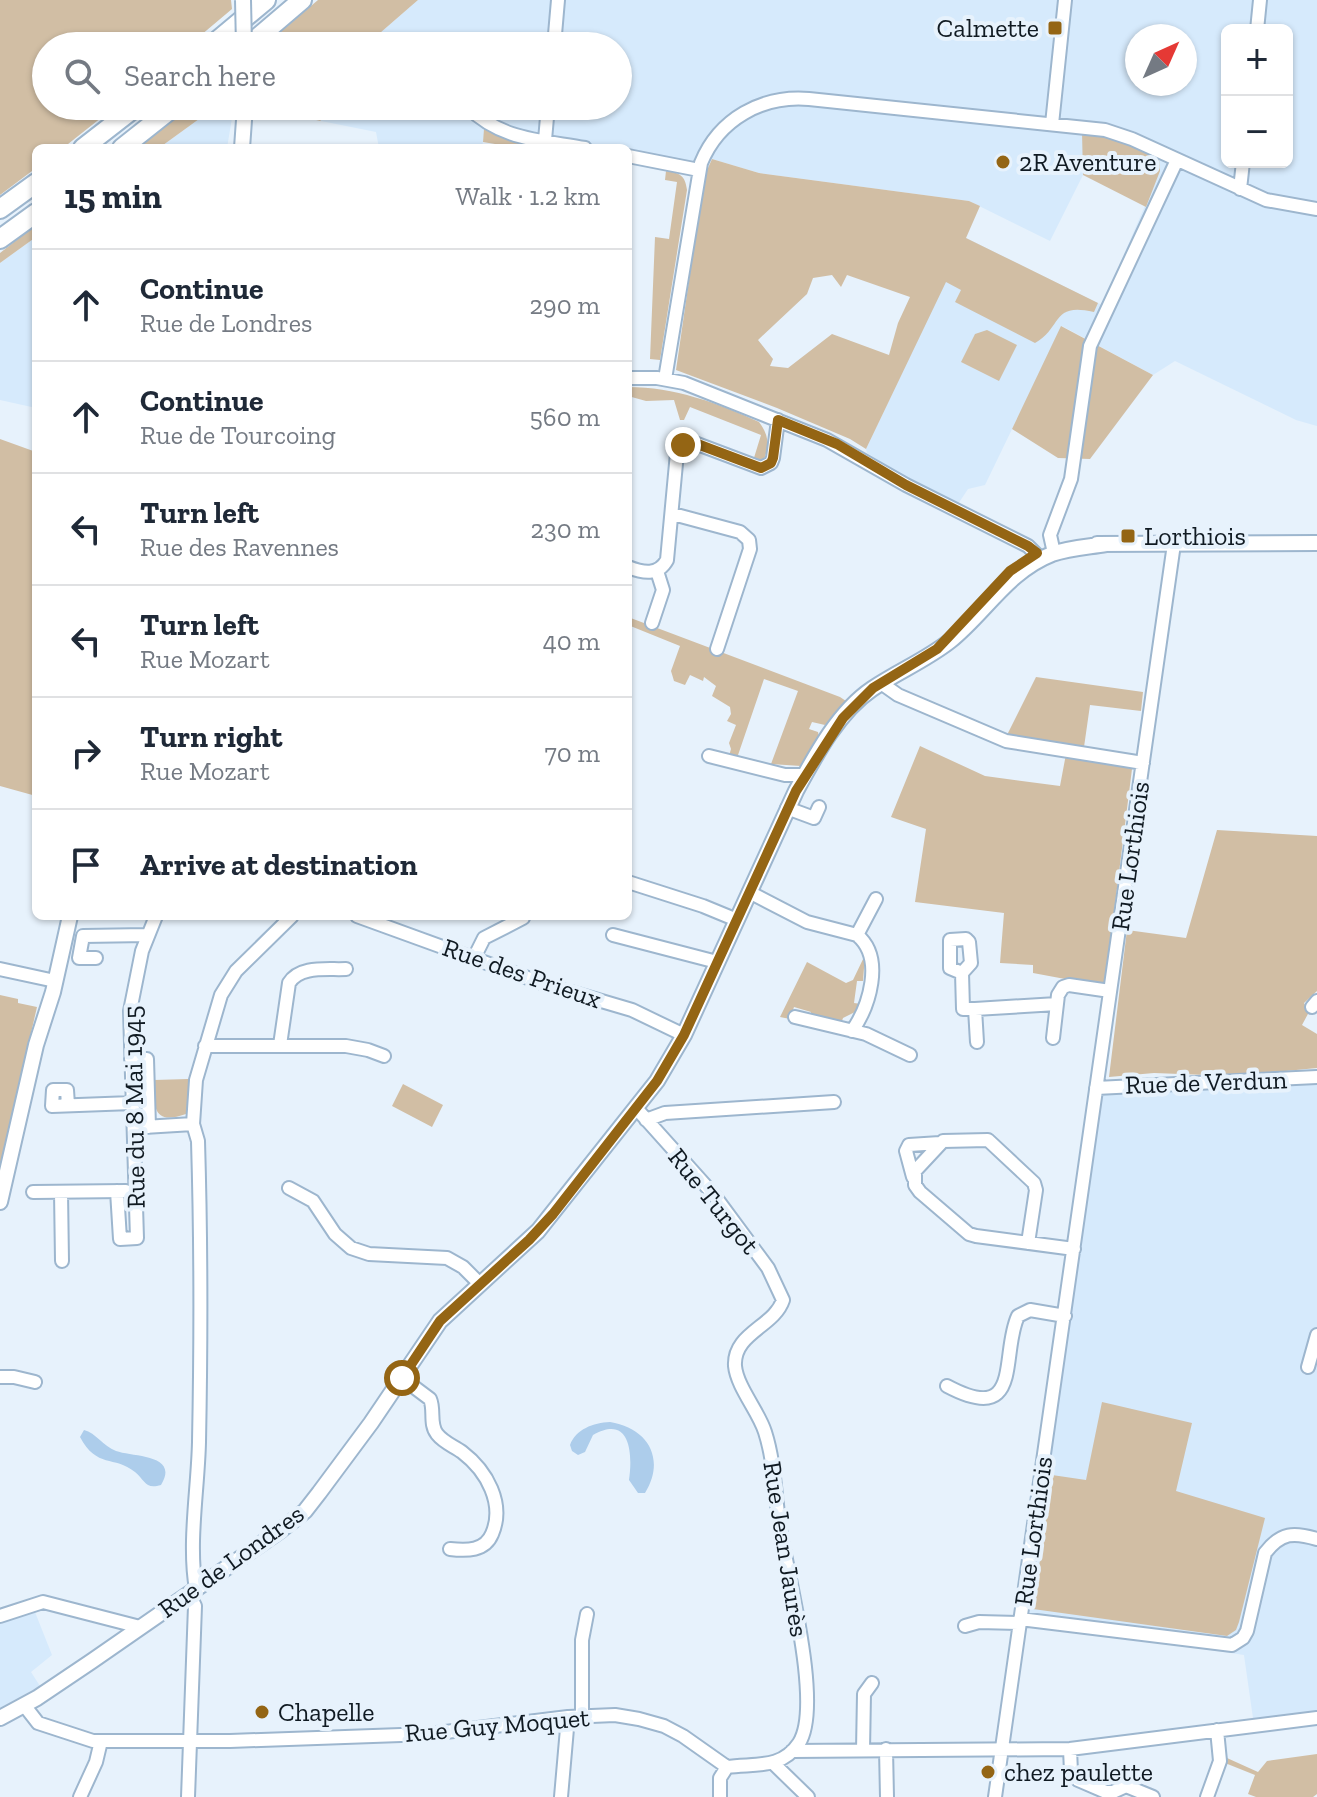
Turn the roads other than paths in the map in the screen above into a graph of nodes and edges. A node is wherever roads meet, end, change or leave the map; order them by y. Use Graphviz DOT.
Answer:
graph roads {
  1 [pos="243,0"];
  2 [pos="266,0"];
  3 [pos="302,0"];
  4 [pos="558,0"];
  5 [pos="1065,0"];
  6 [pos="1260,0"];
  7 [pos="1258,24"];
  8 [pos="228,32"];
  9 [pos="245,32"];
  10 [pos="263,32"];
  11 [pos="555,32"];
  12 [pos="119,120"];
  13 [pos="157,120"];
  14 [pos="244,120"];
  15 [pos="481,120"];
  16 [pos="547,120"];
  17 [pos="1052,124"];
  18 [pos="545,140"];
  19 [pos="88,144"];
  20 [pos="127,144"];
  21 [pos="242,144"];
  22 [pos="565,144"];
  23 [pos="632,157"];
  24 [pos="1177,160"];
  25 [pos="1242,168"];
  26 [pos="699,170"];
  27 [pos="32,186"];
  28 [pos="1240,189"];
  29 [pos="0,209"];
  30 [pos="1317,209"];
  31 [pos="32,216"];
  32 [pos="0,239"];
  33 [pos="632,378"];
  34 [pos="665,379"];
  35 [pos="778,420"];
  36 [pos="673,514"];
  37 [pos="1315,543"];
  38 [pos="1174,544"];
  39 [pos="1046,553"];
  40 [pos="632,568"];
  41 [pos="657,571"];
  42 [pos="652,623"];
  43 [pos="717,649"];
  44 [pos="881,683"];
  45 [pos="709,756"];
  46 [pos="1143,763"];
  47 [pos="805,775"];
  48 [pos="819,807"];
  49 [pos="787,808"];
  50 [pos="632,883"];
  51 [pos="749,892"];
  52 [pos="876,899"];
  53 [pos="62,920"];
  54 [pos="69,920"];
  55 [pos="154,920"];
  56 [pos="288,920"];
  57 [pos="368,920"];
  58 [pos="519,920"];
  59 [pos="737,920"];
  60 [pos="147,935"];
  61 [pos="613,935"];
  62 [pos="857,935"];
  63 [pos="96,958"];
  64 [pos="474,958"];
  65 [pos="717,962"];
  66 [pos="0,969"];
  67 [pos="346,969"];
  68 [pos="962,973"];
  69 [pos="52,980"];
  70 [pos="1110,991"];
  71 [pos="1054,1004"];
  72 [pos="975,1009"];
  73 [pos="795,1017"];
  74 [pos="852,1031"];
  75 [pos="684,1035"];
  76 [pos="1053,1038"];
  77 [pos="977,1042"];
  78 [pos="280,1045"];
  79 [pos="205,1046"];
  80 [pos="910,1055"];
  81 [pos="384,1056"];
  82 [pos="131,1059"];
  83 [pos="1317,1077"];
  84 [pos="1096,1088"];
  85 [pos="834,1102"];
  86 [pos="132,1103"];
  87 [pos="68,1105"];
  88 [pos="636,1108"];
  89 [pos="646,1120"];
  90 [pos="193,1124"];
  91 [pos="133,1127"];
  92 [pos="149,1127"];
  93 [pos="940,1143"];
  94 [pos="914,1181"];
  95 [pos="289,1188"];
  96 [pos="117,1191"];
  97 [pos="135,1191"];
  98 [pos="33,1192"];
  99 [pos="61,1192"];
  100 [pos="0,1202"];
  101 [pos="1028,1243"];
  102 [pos="1071,1249"];
  103 [pos="62,1261"];
  104 [pos="480,1284"];
  105 [pos="783,1300"];
  106 [pos="1061,1315"];
  107 [pos="1317,1335"];
  108 [pos="1308,1367"];
  109 [pos="0,1377"];
  110 [pos="402,1378"];
  111 [pos="35,1382"];
  112 [pos="947,1386"];
  113 [pos="1317,1539"];
  114 [pos="450,1549"];
  115 [pos="192,1591"];
  116 [pos="587,1614"];
  117 [pos="0,1616"];
  118 [pos="1020,1621"];
  119 [pos="965,1626"];
  120 [pos="140,1627"];
  121 [pos="872,1683"];
  122 [pos="24,1705"];
  123 [pos="575,1716"];
  124 [pos="0,1718"];
  125 [pos="1317,1718"];
  126 [pos="1217,1730"];
  127 [pos="190,1740"];
  128 [pos="101,1741"];
  129 [pos="886,1749"];
  130 [pos="1070,1749"];
  131 [pos="863,1750"];
  132 [pos="1003,1750"];
  133 [pos="792,1751"];
  134 [pos="773,1763"];
  135 [pos="727,1767"];
  136 [pos="80,1797"];
  137 [pos="188,1797"];
  138 [pos="561,1797"];
  139 [pos="720,1797"];
  140 [pos="808,1797"];
  141 [pos="887,1797"];
  142 [pos="995,1797"];
  143 [pos="1153,1797"];
  144 [pos="1207,1797"];
  1 -- 9 [label="main road, bridge"];
  2 -- 8 [label="highway"];
  3 -- 10 [label="highway"];
  4 -- 11 [label="street"];
  5 -- 17 [label="street"];
  6 -- 7 [label="street"];
  12 -- 19 [label="highway"];
  13 -- 20 [label="highway"];
  14 -- 21 [label="main road"];
  15 -- 18 [label="street"];
  16 -- 18 [label="street"];
  17 -- 24 [label="street"];
  17 -- 26 [label="street"];
  18 -- 22 [label="street"];
  23 -- 26 [label="street"];
  24 -- 28 [label="street"];
  24 -- 39 [label="street"];
  25 -- 28 [label="street"];
  26 -- 34 [label="street"];
  27 -- 29 [label="highway"];
  28 -- 30 [label="street"];
  31 -- 32 [label="highway"];
  33 -- 34 [label="street"];
  34 -- 35 [label="street"];
  35 -- 36 [label="street"];
  35 -- 39 [label="street"];
  36 -- 41 [label="street"];
  36 -- 43 [label="street"];
  37 -- 38 [label="main road"];
  38 -- 39 [label="main road"];
  38 -- 46 [label="street, Rue Lorthiois"];
  39 -- 44 [label="main road, Rue de Londres"];
  40 -- 41 [label="street"];
  41 -- 42 [label="street"];
  44 -- 46 [label="street"];
  44 -- 47 [label="main road, Rue de Londres"];
  45 -- 47 [label="street"];
  46 -- 70 [label="street, Rue Lorthiois"];
  47 -- 49 [label="main road, Rue de Londres"];
  48 -- 49 [label="street"];
  49 -- 51 [label="main road, Rue de Londres"];
  50 -- 59 [label="street"];
  51 -- 59 [label="main road, Rue de Londres"];
  51 -- 62 [label="street"];
  52 -- 62 [label="street"];
  53 -- 69 [label="main road"];
  54 -- 69 [label="main road"];
  55 -- 60 [label="street, Rue du 8 Mai 1945"];
  56 -- 79 [label="street"];
  57 -- 64 [label="street, Rue des Prieux"];
  58 -- 64 [label="street"];
  59 -- 65 [label="main road, Rue de Londres"];
  60 -- 63 [label="street"];
  60 -- 82 [label="street, Rue du 8 Mai 1945"];
  61 -- 65 [label="street"];
  62 -- 74 [label="street"];
  64 -- 75 [label="street, Rue des Prieux"];
  65 -- 75 [label="main road, Rue de Londres"];
  66 -- 69 [label="street"];
  67 -- 78 [label="street"];
  68 -- 72 [label="street"];
  69 -- 100 [label="main road"];
  70 -- 71 [label="street"];
  70 -- 84 [label="street, Rue Lorthiois"];
  71 -- 72 [label="street"];
  71 -- 76 [label="street"];
  72 -- 77 [label="street"];
  73 -- 74 [label="street"];
  74 -- 80 [label="street"];
  75 -- 88 [label="main road, Rue de Londres"];
  78 -- 79 [label="street"];
  78 -- 81 [label="street"];
  79 -- 90 [label="street"];
  82 -- 86 [label="street, Rue du 8 Mai 1945"];
  82 -- 92 [label="street"];
  83 -- 84 [label="street, Rue de Verdun"];
  84 -- 102 [label="street, Rue Lorthiois"];
  85 -- 89 [label="street"];
  86 -- 87 [label="street"];
  86 -- 91 [label="street, Rue du 8 Mai 1945"];
  88 -- 89 [label="street, Rue Turgot"];
  88 -- 104 [label="main road, Rue de Londres"];
  89 -- 105 [label="street, Rue Turgot"];
  90 -- 92 [label="street"];
  90 -- 115 [label="street"];
  91 -- 92 [label="street"];
  91 -- 97 [label="street, Rue du 8 Mai 1945"];
  93 -- 94 [label="street"];
  93 -- 94 [label="street"];
  93 -- 101 [label="street"];
  94 -- 101 [label="street"];
  95 -- 104 [label="street"];
  96 -- 97 [label="street"];
  96 -- 97 [label="street, Rue du 8 Mai 1945"];
  96 -- 99 [label="street"];
  98 -- 99 [label="street"];
  99 -- 103 [label="street"];
  101 -- 102 [label="street"];
  102 -- 106 [label="street, Rue Lorthiois"];
  104 -- 110 [label="main road, Rue de Londres"];
  105 -- 133 [label="street, Rue Jean Jaurès"];
  106 -- 112 [label="street"];
  106 -- 118 [label="street, Rue Lorthiois"];
  107 -- 108 [label="street"];
  109 -- 111 [label="street"];
  110 -- 114 [label="street"];
  110 -- 115 [label="main road, Rue de Londres"];
  113 -- 118 [label="street"];
  115 -- 120 [label="main road, Rue de Londres"];
  115 -- 127 [label="street"];
  116 -- 123 [label="street"];
  117 -- 120 [label="street"];
  118 -- 119 [label="street, Rue Lorthiois"];
  118 -- 132 [label="street, Rue Lorthiois"];
  120 -- 122 [label="main road, Rue de Londres"];
  121 -- 131 [label="street"];
  122 -- 124 [label="main road, Rue de Londres"];
  122 -- 128 [label="street, Rue Guy Moquet"];
  123 -- 127 [label="street, Rue Guy Moquet"];
  123 -- 135 [label="street, Rue Guy Moquet"];
  123 -- 138 [label="street"];
  125 -- 126 [label="street"];
  126 -- 130 [label="street"];
  126 -- 144 [label="street"];
  127 -- 128 [label="street, Rue Guy Moquet"];
  127 -- 137 [label="street"];
  128 -- 136 [label="street"];
  129 -- 131 [label="street"];
  129 -- 132 [label="street"];
  129 -- 141 [label="street"];
  130 -- 132 [label="street"];
  130 -- 143 [label="street"];
  131 -- 133 [label="street"];
  132 -- 142 [label="street, Rue Lorthiois"];
  133 -- 134 [label="street"];
  134 -- 135 [label="street"];
  134 -- 140 [label="street"];
  135 -- 139 [label="street"];
}
